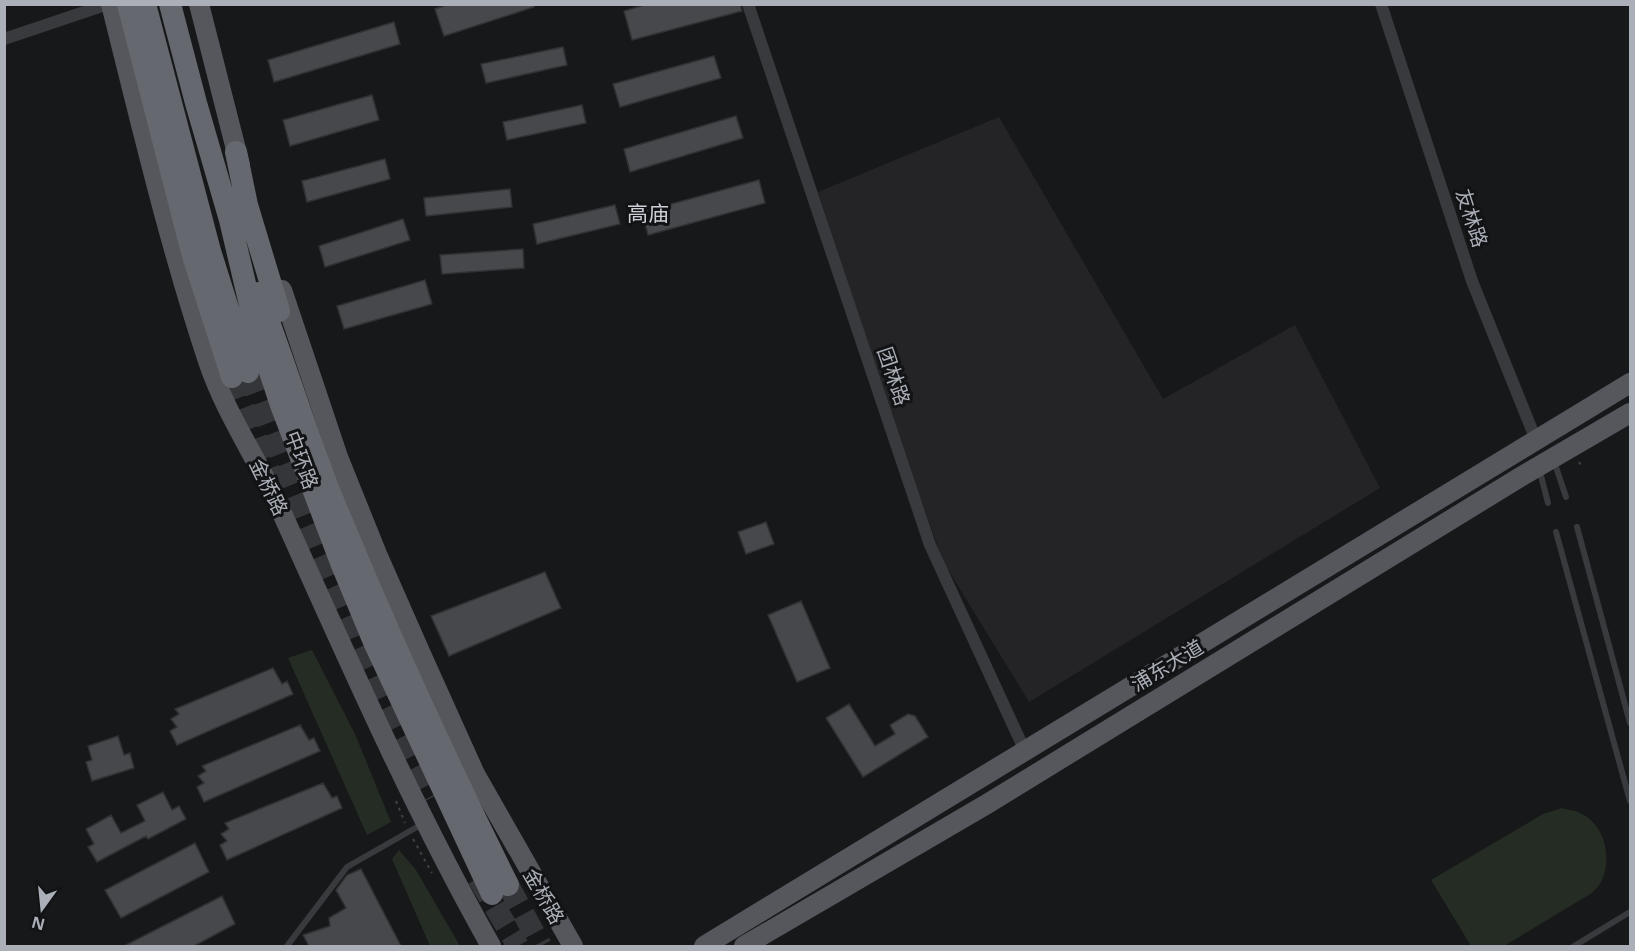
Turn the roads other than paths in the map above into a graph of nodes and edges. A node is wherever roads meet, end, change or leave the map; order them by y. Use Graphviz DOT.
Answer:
graph roads {
  1 [pos="110,4"];
  2 [pos="128,4"];
  3 [pos="145,4"];
  4 [pos="170,4"];
  5 [pos="199,4"];
  6 [pos="748,4"];
  7 [pos="1381,4"];
  8 [pos="4,39"];
  9 [pos="236,152"];
  10 [pos="230,220"];
  11 [pos="1630,383"];
  12 [pos="1630,413"];
  13 [pos="1536,440"];
  14 [pos="1546,463"];
  15 [pos="1566,497"];
  16 [pos="1548,503"];
  17 [pos="1576,527"];
  18 [pos="1556,531"];
  19 [pos="358,559"];
  20 [pos="1630,723"];
  21 [pos="1025,752"];
  22 [pos="1630,801"];
  23 [pos="425,823"];
  24 [pos="1630,912"];
  25 [pos="287,946"];
  26 [pos="491,946"];
  27 [pos="573,946"];
  28 [pos="704,946"];
  29 [pos="744,946"];
  30 [pos="1574,946"];
  1 -- 8 [label="street"];
  1 -- 23 [label="main road, 金桥路"];
  2 -- 3 [label="highway"];
  4 -- 10 [label="highway, 中环路"];
  5 -- 9 [label="main road, 金桥路"];
  6 -- 21 [label="street, 团林路"];
  7 -- 13 [label="street, 友林路"];
  9 -- 19 [label="highway"];
  9 -- 27 [label="main road, 金桥路"];
  10 -- 19 [label="highway"];
  10 -- 19 [label="highway, 中环路"];
  11 -- 13 [label="main road, 浦东大道"];
  12 -- 14 [label="main road, 浦东大道"];
  13 -- 21 [label="main road, 浦东大道"];
  14 -- 15 [label="lane"];
  14 -- 16 [label="lane"];
  14 -- 29 [label="main road, 浦东大道"];
  17 -- 20 [label="lane"];
  18 -- 22 [label="lane"];
  21 -- 28 [label="main road, 浦东大道"];
  23 -- 25 [label="lane"];
  23 -- 26 [label="main road, 金桥路"];
  24 -- 30 [label="lane"];
}
